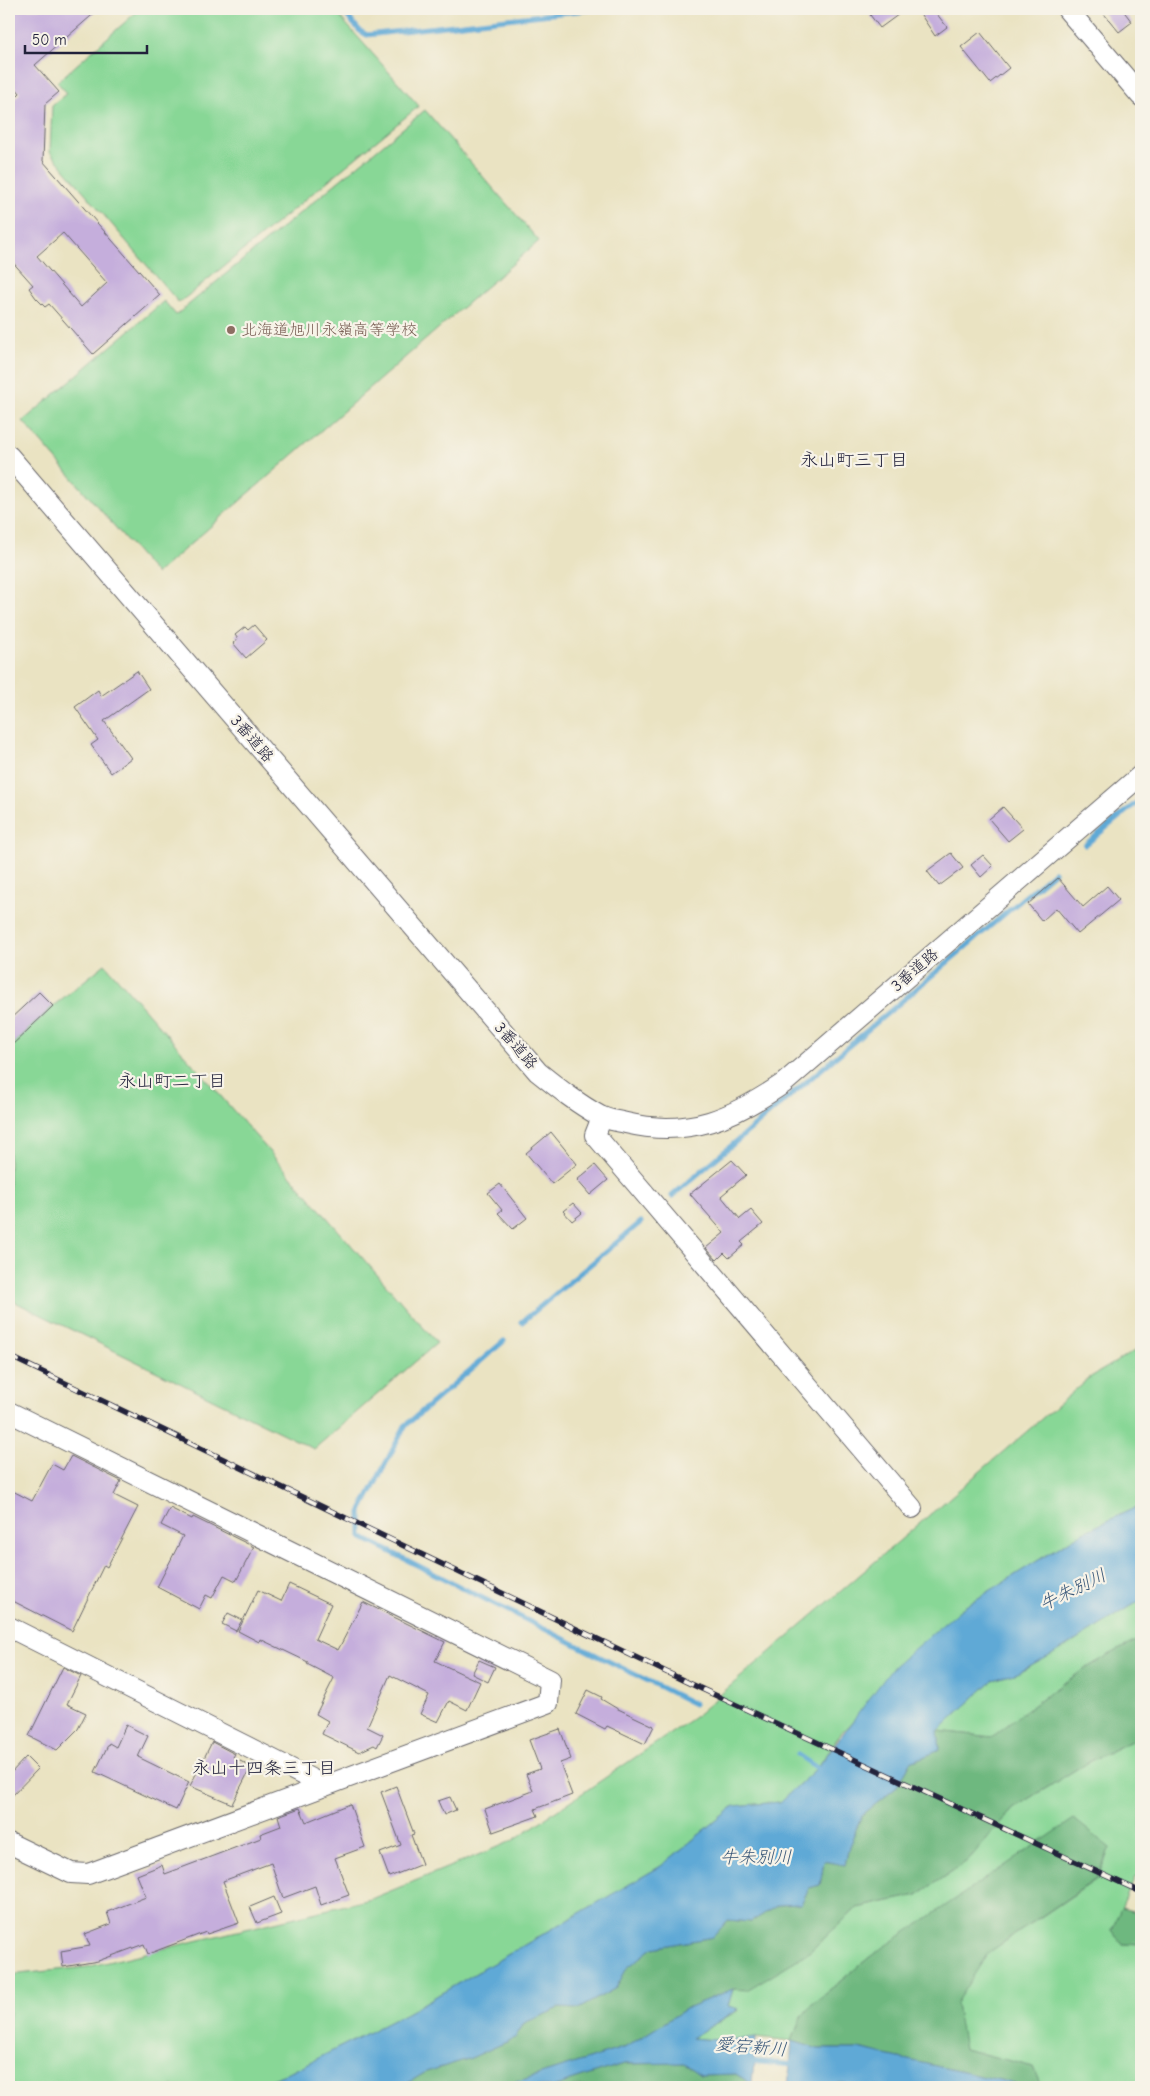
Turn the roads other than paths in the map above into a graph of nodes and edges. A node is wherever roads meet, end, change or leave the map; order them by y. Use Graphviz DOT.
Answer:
graph roads {
  1 [pos="1067,9"];
  2 [pos="1141,96"];
  3 [pos="9,456"];
  4 [pos="1141,775"];
  5 [pos="602,1117"];
  6 [pos="9,1412"];
  7 [pos="912,1508"];
  8 [pos="9,1627"];
  9 [pos="323,1785"];
  10 [pos="9,1843"];
  1 -- 2 [label="street"];
  3 -- 5 [label="street, 3番道路"];
  4 -- 5 [label="street, 3番道路"];
  5 -- 7 [label="street"];
  6 -- 9 [label="street"];
  8 -- 9 [label="street"];
  9 -- 10 [label="street"];
}
